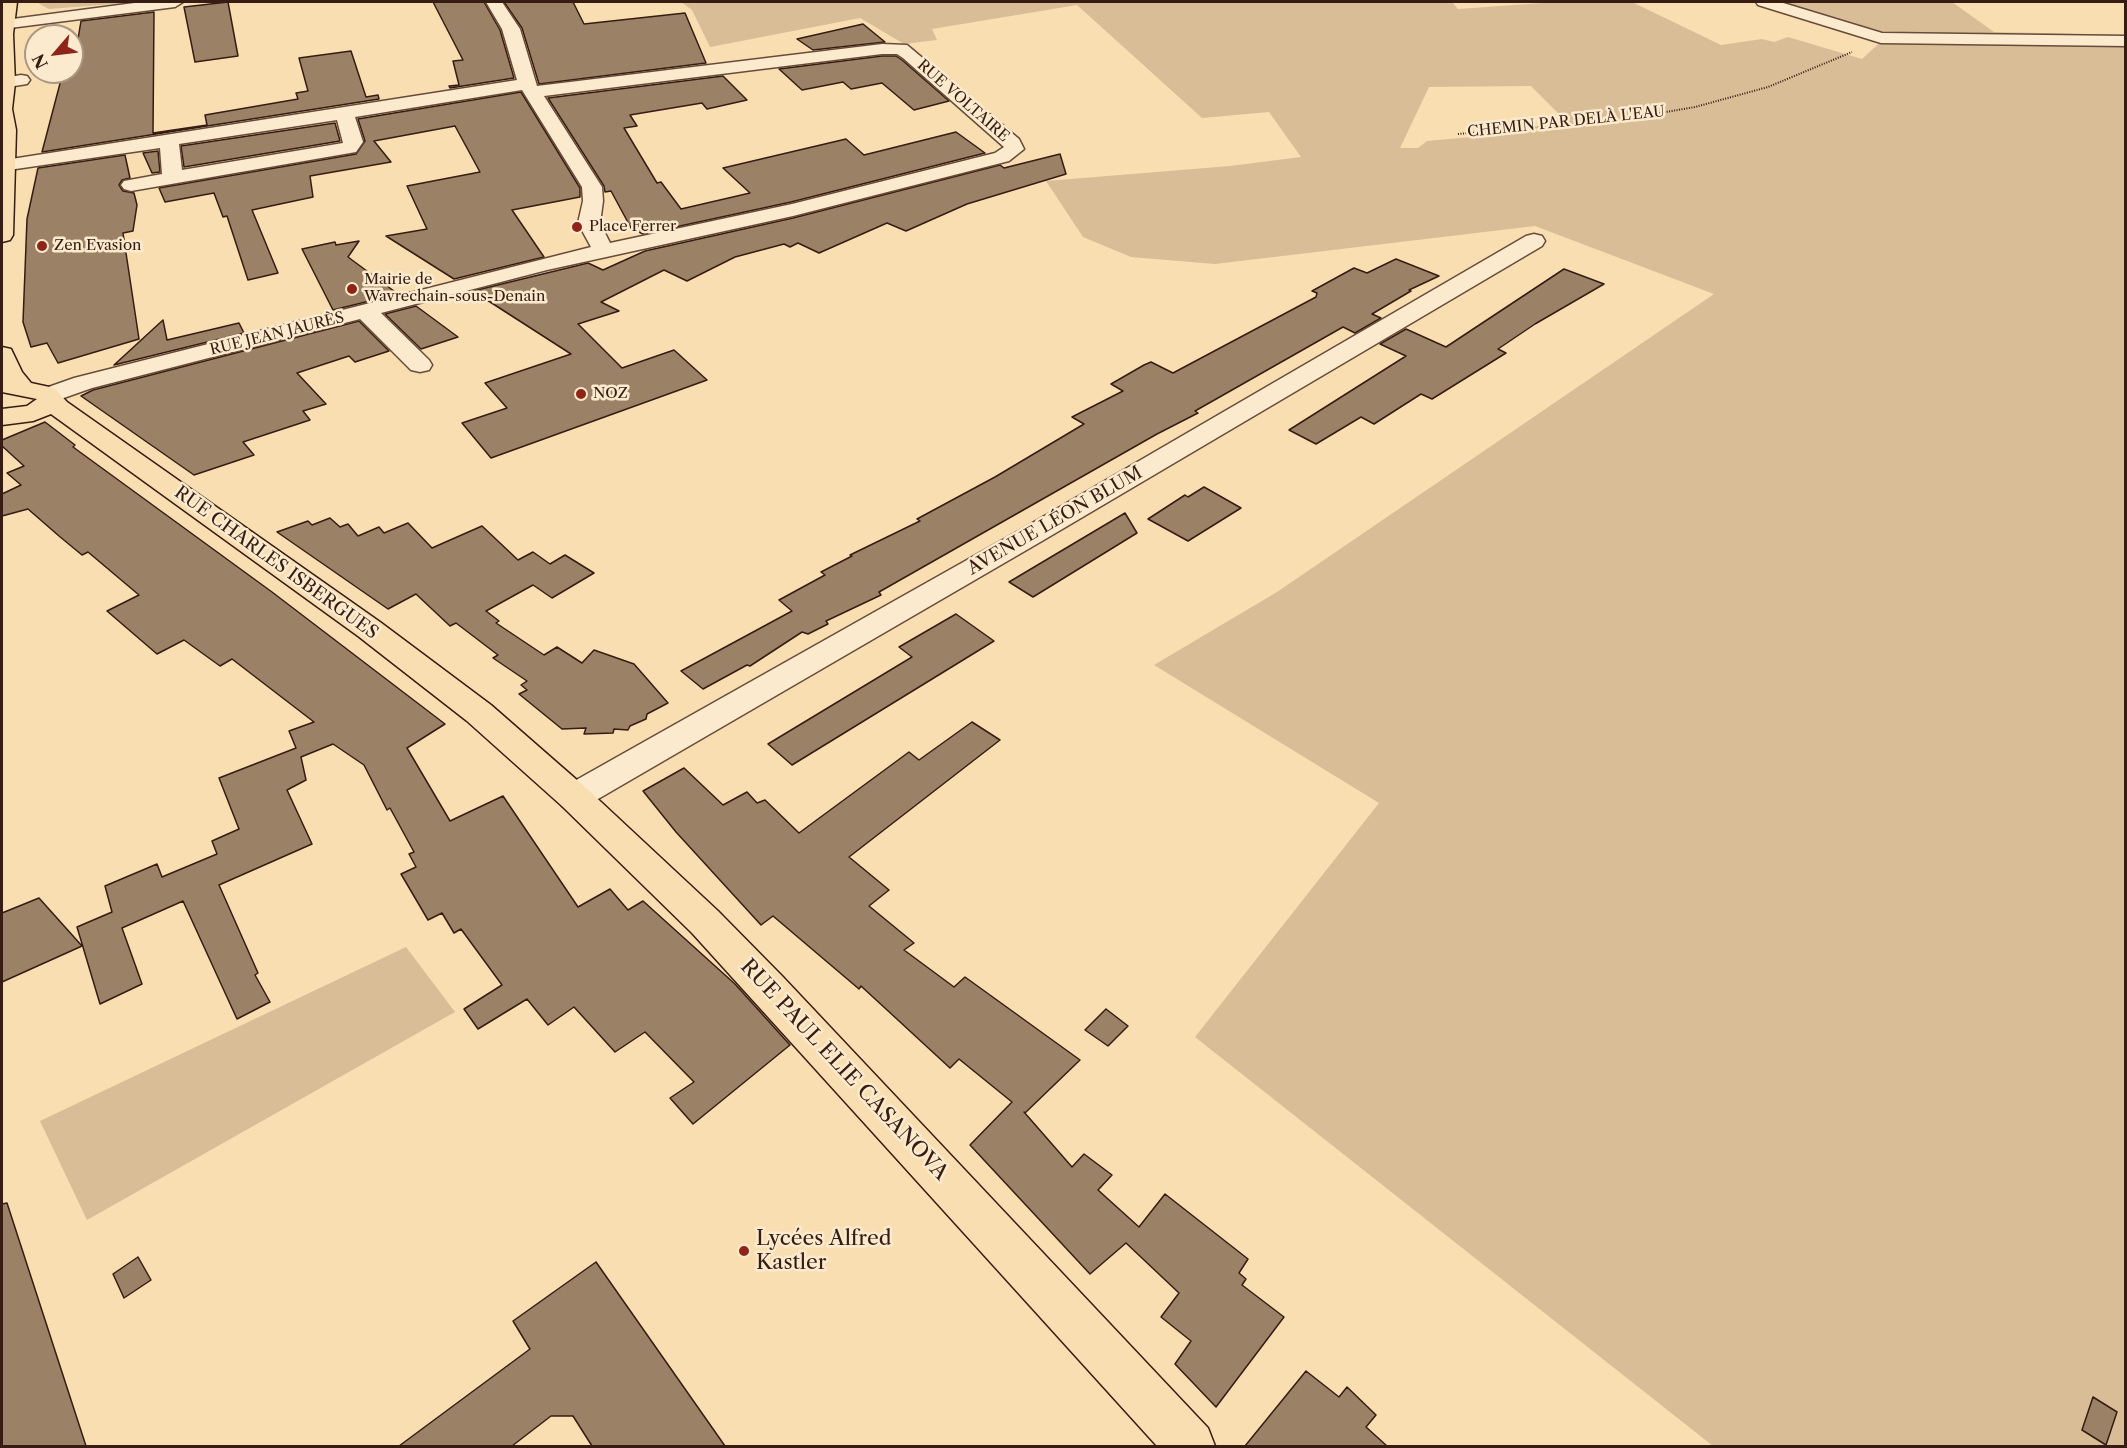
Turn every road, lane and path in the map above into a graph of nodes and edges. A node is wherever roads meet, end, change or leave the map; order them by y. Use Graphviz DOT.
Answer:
graph roads {
  1 [pos="9,2"];
  2 [pos="23,2"];
  3 [pos="175,2"];
  4 [pos="494,2"];
  5 [pos="1764,2"];
  6 [pos="12,24"];
  7 [pos="1875,37"];
  8 [pos="2126,41"];
  9 [pos="9,82"];
  10 [pos="530,88"];
  11 [pos="344,112"];
  12 [pos="1458,134"];
  13 [pos="170,140"];
  14 [pos="5,166"];
  15 [pos="173,178"];
  16 [pos="131,185"];
  17 [pos="2,235"];
  18 [pos="1534,241"];
  19 [pos="646,243"];
  20 [pos="604,252"];
  21 [pos="365,311"];
  22 [pos="2,354"];
  23 [pos="420,364"];
  24 [pos="12,387"];
  25 [pos="57,403"];
  26 [pos="13,416"];
  27 [pos="478,713"];
  28 [pos="574,797"];
  29 [pos="1190,1446"];
  1 -- 6 [label="main road"];
  2 -- 6 [label="main road"];
  3 -- 6 [label="street"];
  4 -- 10 [label="street"];
  5 -- 7 [label="street"];
  6 -- 9 [label="main road"];
  7 -- 8 [label="street"];
  7 -- 12 [label="path, CHEMIN PAR DELÀ L'EAU"];
  9 -- 14 [label="main road"];
  10 -- 11 [label="street, RUE VOLTAIRE"];
  10 -- 19 [label="street, RUE VOLTAIRE"];
  10 -- 20 [label="street"];
  11 -- 13 [label="street, RUE VOLTAIRE"];
  11 -- 15 [label="street"];
  13 -- 14 [label="street, RUE VOLTAIRE"];
  13 -- 15 [label="street"];
  14 -- 17 [label="main road"];
  15 -- 16 [label="street"];
  18 -- 28 [label="street, AVENUE LÉON BLUM"];
  19 -- 20 [label="street, RUE JEAN JAURÈS"];
  20 -- 21 [label="street, RUE JEAN JAURÈS"];
  21 -- 23 [label="street"];
  21 -- 25 [label="street, RUE JEAN JAURÈS"];
  22 -- 24 [label="main road"];
  24 -- 25 [label="main road"];
  25 -- 26 [label="main road"];
  25 -- 27 [label="main road, RUE CHARLES ISBERGUES"];
  27 -- 28 [label="main road, RUE PAUL ELIE CASANOVA"];
  28 -- 29 [label="main road, RUE PAUL ELIE CASANOVA"];
}
